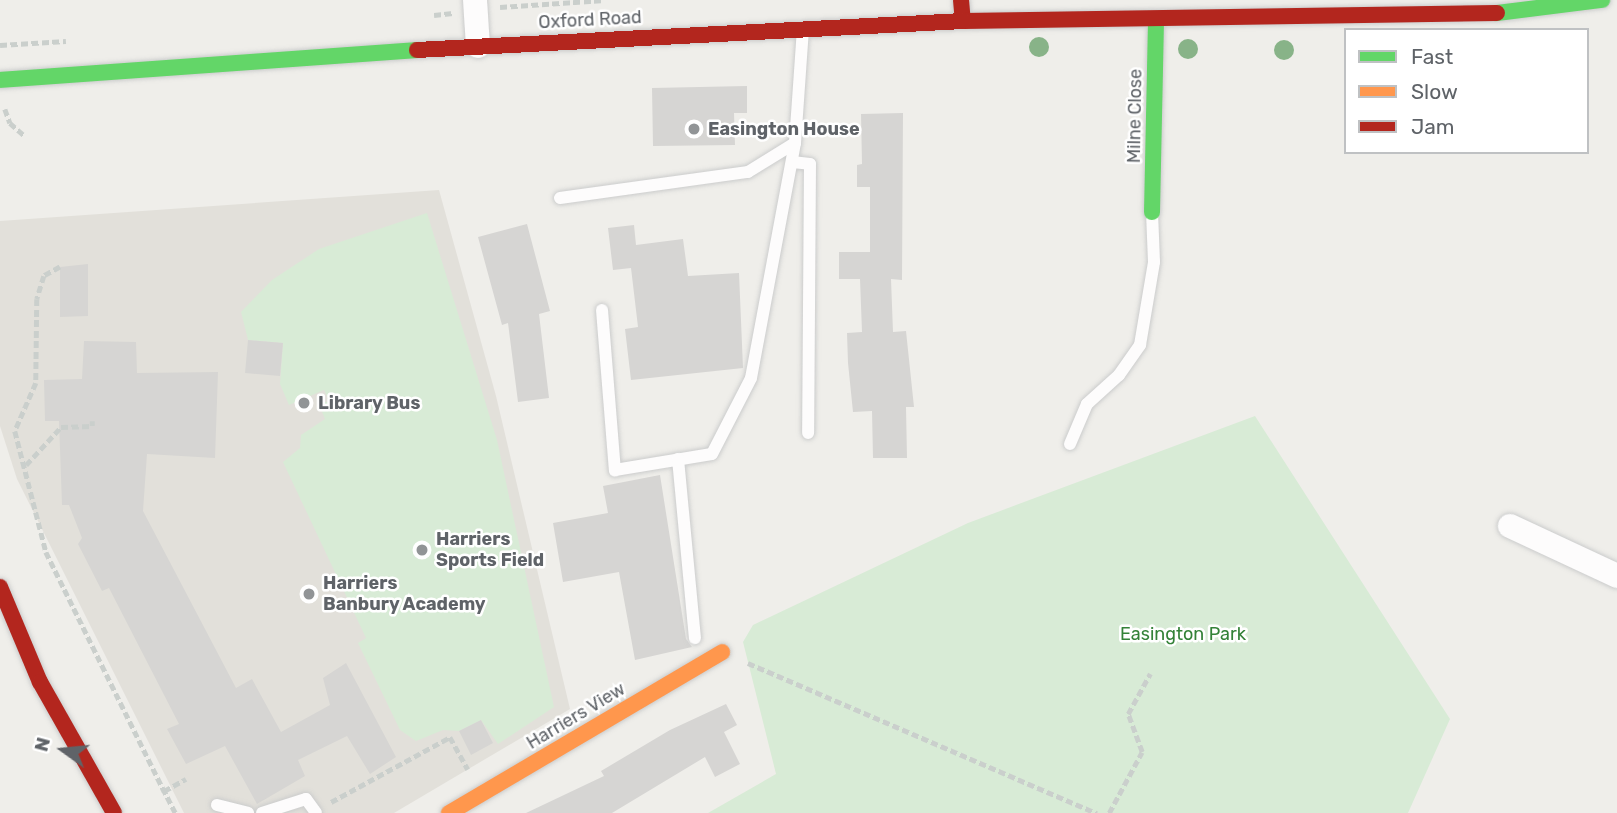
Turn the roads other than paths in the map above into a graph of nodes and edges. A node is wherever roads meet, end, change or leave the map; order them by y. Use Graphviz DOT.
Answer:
graph roads {
  1 [pos="961,0"];
  2 [pos="1262,0"];
  3 [pos="1602,0"];
  4 [pos="476,5"];
  5 [pos="1263,19"];
  6 [pos="964,21"];
  7 [pos="1156,22"];
  8 [pos="803,28"];
  9 [pos="478,46"];
  10 [pos="0,80"];
  11 [pos="795,143"];
  12 [pos="792,163"];
  13 [pos="560,198"];
  14 [pos="1152,212"];
  15 [pos="602,310"];
  16 [pos="808,433"];
  17 [pos="1070,444"];
  18 [pos="678,459"];
  19 [pos="1510,526"];
  20 [pos="1617,576"];
  21 [pos="0,587"];
  22 [pos="695,638"];
  23 [pos="722,644"];
  24 [pos="217,805"];
  25 [pos="321,809"];
  26 [pos="114,813"];
  27 [pos="248,813"];
  28 [pos="262,813"];
  29 [pos="449,813"];
  1 -- 6 [label="main road"];
  2 -- 5 [label="lane"];
  3 -- 5 [label="main road, Oxford Road"];
  4 -- 9 [label="street"];
  5 -- 7 [label="main road, Oxford Road"];
  6 -- 7 [label="main road, Oxford Road"];
  6 -- 8 [label="main road, Oxford Road"];
  7 -- 14 [label="main road, Milne Close"];
  8 -- 9 [label="main road, Oxford Road"];
  8 -- 11 [label="lane"];
  9 -- 10 [label="main road, Oxford Road"];
  11 -- 12 [label="lane"];
  11 -- 13 [label="lane"];
  12 -- 16 [label="lane"];
  12 -- 18 [label="lane"];
  14 -- 17 [label="lane"];
  15 -- 18 [label="lane"];
  18 -- 22 [label="lane"];
  19 -- 20 [label="street"];
  21 -- 26 [label="main road"];
  23 -- 29 [label="main road, Harriers View"];
  24 -- 27 [label="lane"];
  25 -- 28 [label="lane"];
}
